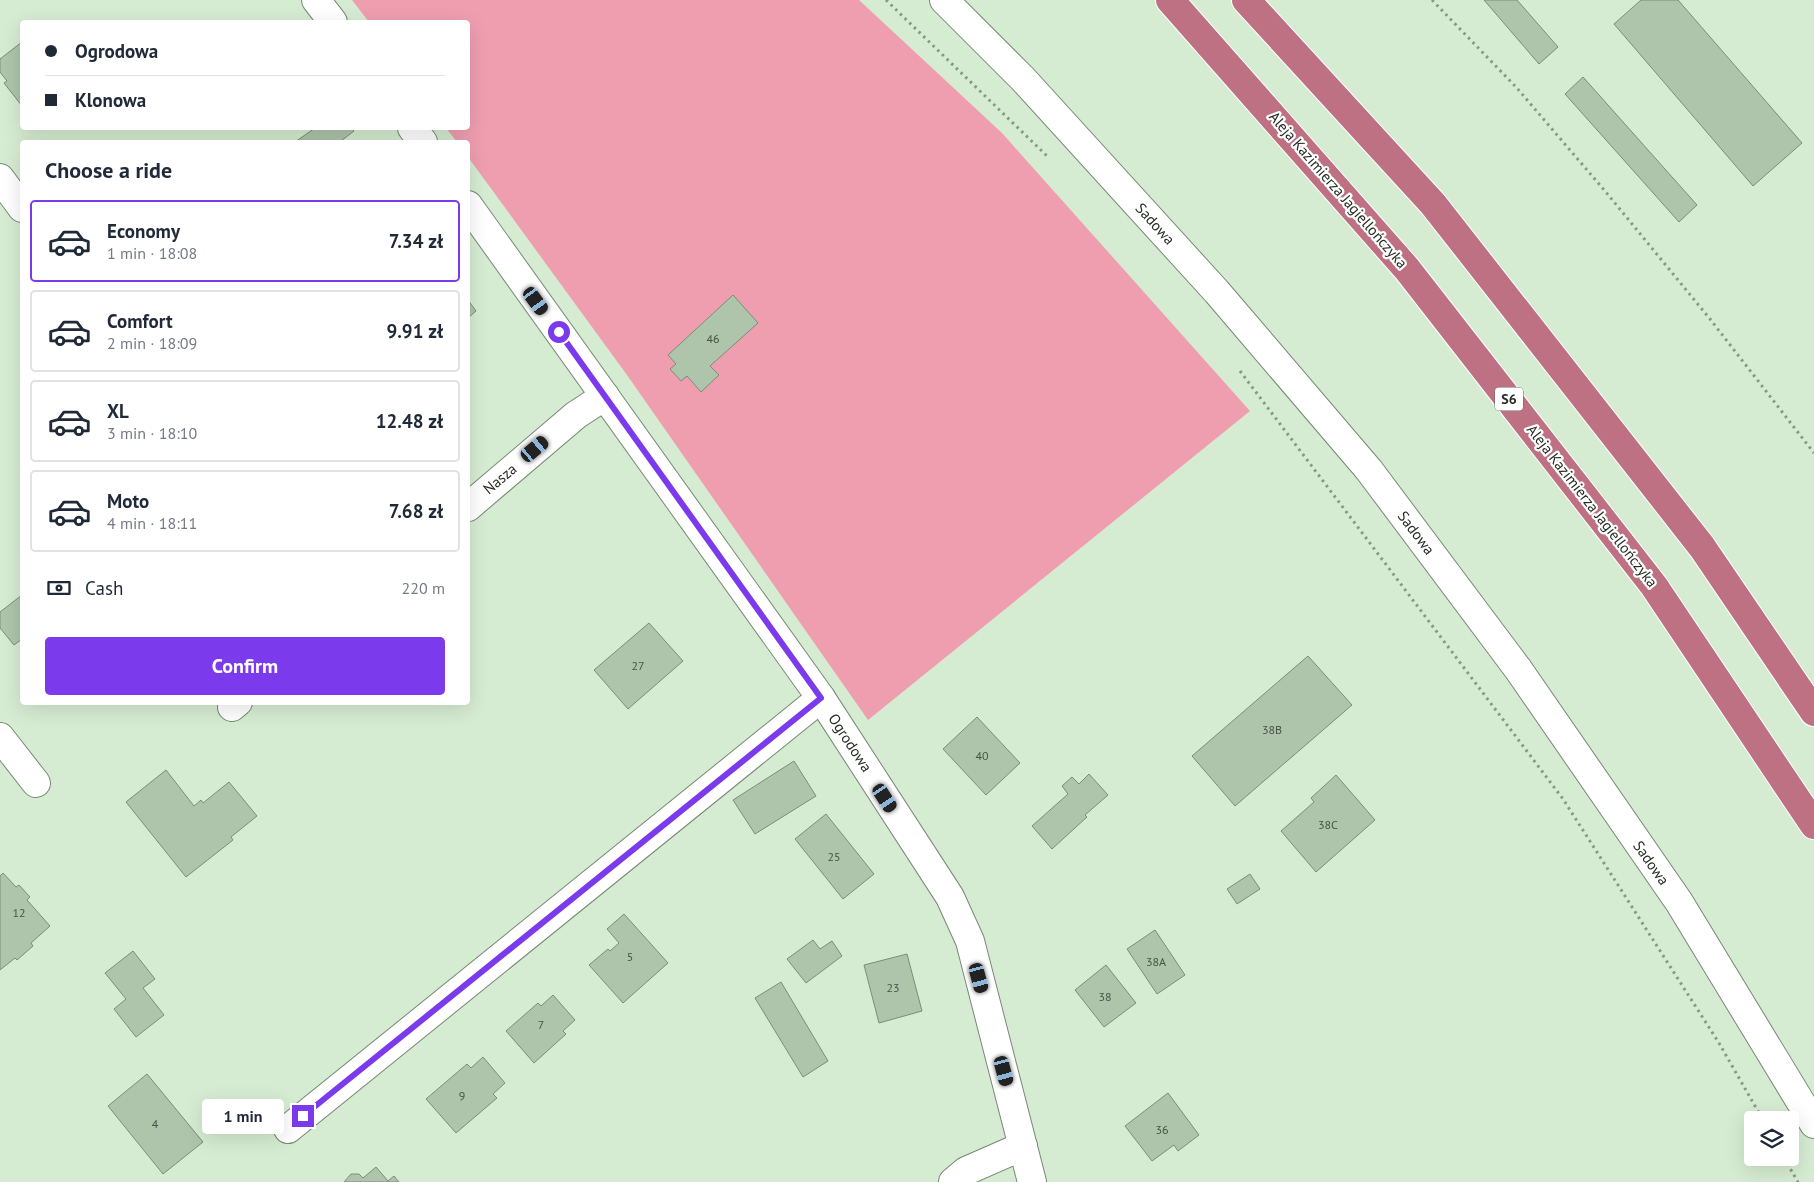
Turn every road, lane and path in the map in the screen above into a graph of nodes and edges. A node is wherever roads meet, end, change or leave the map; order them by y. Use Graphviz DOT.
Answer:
graph roads {
  1 [pos="316,0"];
  2 [pos="886,0"];
  3 [pos="944,0"];
  4 [pos="1170,0"];
  5 [pos="1246,0"];
  6 [pos="1432,0"];
  7 [pos="331,20"];
  8 [pos="414,130"];
  9 [pos="421,140"];
  10 [pos="1048,157"];
  11 [pos="0,178"];
  12 [pos="20,205"];
  13 [pos="470,208"];
  14 [pos="1234,364"];
  15 [pos="605,396"];
  16 [pos="1814,453"];
  17 [pos="470,505"];
  18 [pos="821,698"];
  19 [pos="1814,712"];
  20 [pos="0,737"];
  21 [pos="36,783"];
  22 [pos="1814,825"];
  23 [pos="1758,1111"];
  24 [pos="1814,1124"];
  25 [pos="288,1129"];
  26 [pos="1023,1146"];
  27 [pos="1789,1166"];
  28 [pos="953,1182"];
  29 [pos="1032,1182"];
  30 [pos="1798,1182"];
  1 -- 7 [label="street"];
  2 -- 10 [label="path"];
  3 -- 24 [label="street, Sadowa"];
  4 -- 22 [label="highway, Aleja Kazimierza Jagiellończyka / S6"];
  5 -- 19 [label="highway"];
  6 -- 16 [label="path"];
  8 -- 9 [label="street"];
  11 -- 12 [label="street"];
  13 -- 15 [label="street, Ogrodowa"];
  14 -- 23 [label="path"];
  15 -- 17 [label="street, Nasza"];
  15 -- 18 [label="street, Ogrodowa"];
  18 -- 25 [label="street"];
  18 -- 26 [label="street, Ogrodowa"];
  20 -- 21 [label="street"];
  26 -- 28 [label="street"];
  26 -- 29 [label="street, Ogrodowa"];
  27 -- 30 [label="path"];
}
